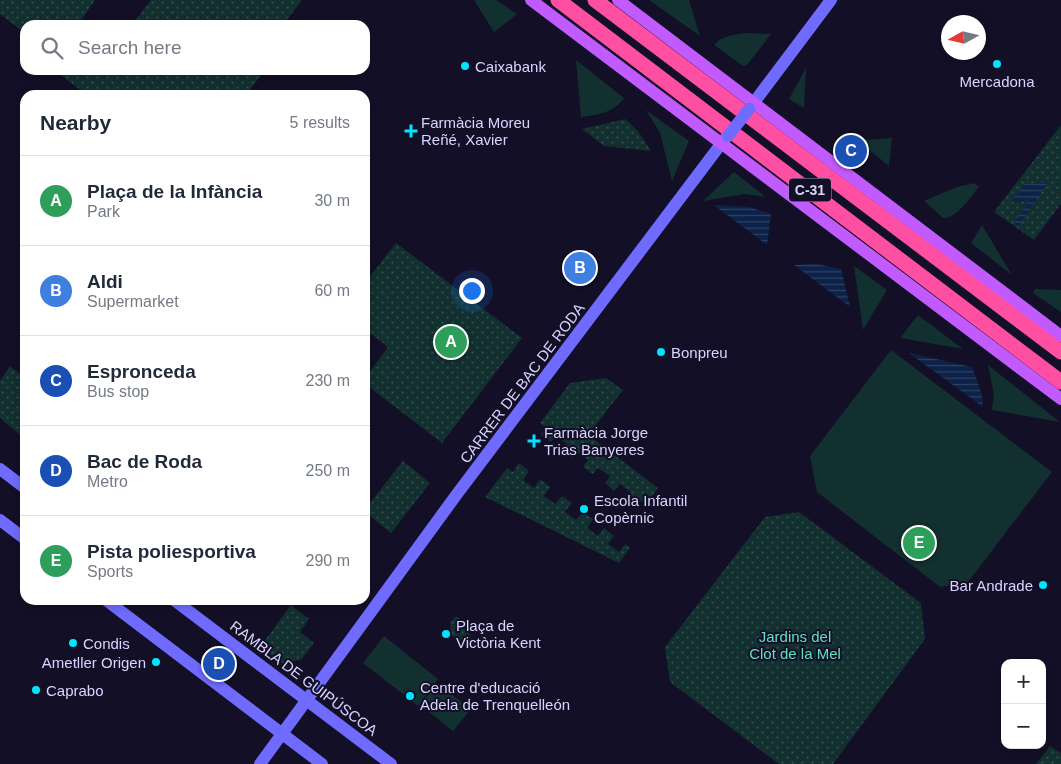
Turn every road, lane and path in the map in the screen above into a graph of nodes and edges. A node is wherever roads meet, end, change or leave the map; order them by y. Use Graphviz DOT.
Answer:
graph roads {
  1 [pos="531,0"];
  2 [pos="558,0"];
  3 [pos="595,0"];
  4 [pos="618,0"];
  5 [pos="831,0"];
  6 [pos="751,106"];
  7 [pos="725,140"];
  8 [pos="1061,336"];
  9 [pos="1061,352"];
  10 [pos="1061,382"];
  11 [pos="1061,399"];
  12 [pos="0,469"];
  13 [pos="20,484"];
  14 [pos="0,520"];
  15 [pos="20,535"];
  16 [pos="113,605"];
  17 [pos="181,605"];
  18 [pos="307,701"];
  19 [pos="282,734"];
  20 [pos="260,764"];
  21 [pos="322,764"];
  22 [pos="391,764"];
  1 -- 7 [label="main road"];
  2 -- 10 [label="highway, C-31"];
  3 -- 9 [label="highway, C-31"];
  4 -- 6 [label="main road"];
  5 -- 6 [label="main road, CARRER DE BAC DE RODA"];
  6 -- 7 [label="main road, CARRER DE BAC DE RODA, bridge"];
  6 -- 8 [label="main road"];
  7 -- 11 [label="main road"];
  7 -- 18 [label="main road, CARRER DE BAC DE RODA"];
  12 -- 13 [label="main road"];
  14 -- 15 [label="main road"];
  16 -- 19 [label="main road"];
  17 -- 18 [label="main road, RAMBLA DE GUIPÚSCOA"];
  18 -- 19 [label="main road, CARRER DE BAC DE RODA"];
  18 -- 22 [label="main road, RAMBLA DE GUIPÚSCOA"];
  19 -- 20 [label="main road, CARRER DE BAC DE RODA"];
  19 -- 21 [label="main road"];
}
